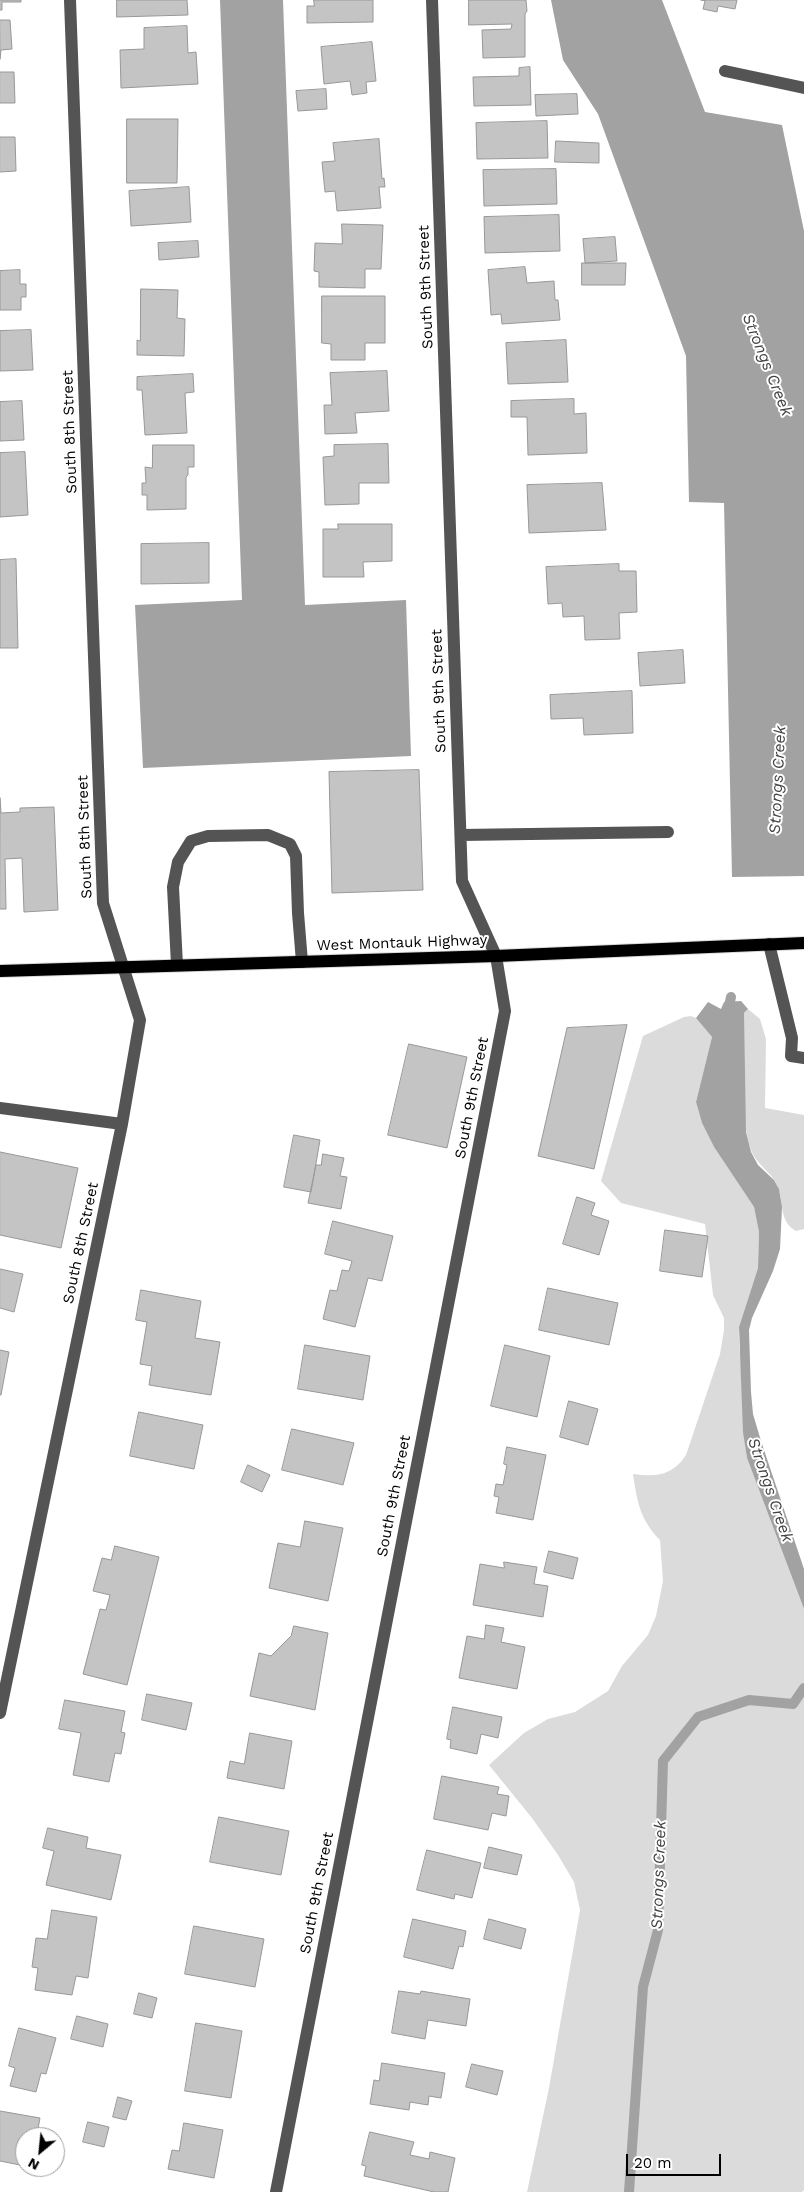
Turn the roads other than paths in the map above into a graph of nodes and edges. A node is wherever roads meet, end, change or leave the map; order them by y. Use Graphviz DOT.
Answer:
graph roads {
  1 [pos="70,0"];
  2 [pos="432,0"];
  3 [pos="724,71"];
  4 [pos="804,88"];
  5 [pos="668,832"];
  6 [pos="461,835"];
  7 [pos="770,944"];
  8 [pos="804,944"];
  9 [pos="496,956"];
  10 [pos="302,962"];
  11 [pos="177,965"];
  12 [pos="123,967"];
  13 [pos="0,971"];
  14 [pos="804,1058"];
  15 [pos="0,1108"];
  16 [pos="122,1124"];
  17 [pos="0,1713"];
  18 [pos="276,2192"];
  1 -- 12 [label="street, South 8th Street"];
  2 -- 6 [label="street, South 9th Street"];
  3 -- 4 [label="street"];
  5 -- 6 [label="street"];
  6 -- 9 [label="street, South 9th Street"];
  7 -- 8 [label="main road, West Montauk Highway"];
  7 -- 9 [label="main road, West Montauk Highway"];
  7 -- 14 [label="street"];
  9 -- 10 [label="main road, West Montauk Highway"];
  9 -- 18 [label="street, South 9th Street"];
  10 -- 11 [label="main road, West Montauk Highway"];
  10 -- 11 [label="street"];
  11 -- 12 [label="main road, West Montauk Highway"];
  12 -- 13 [label="main road, West Montauk Highway"];
  12 -- 16 [label="street, South 8th Street"];
  15 -- 16 [label="street"];
  16 -- 17 [label="street, South 8th Street"];
}
